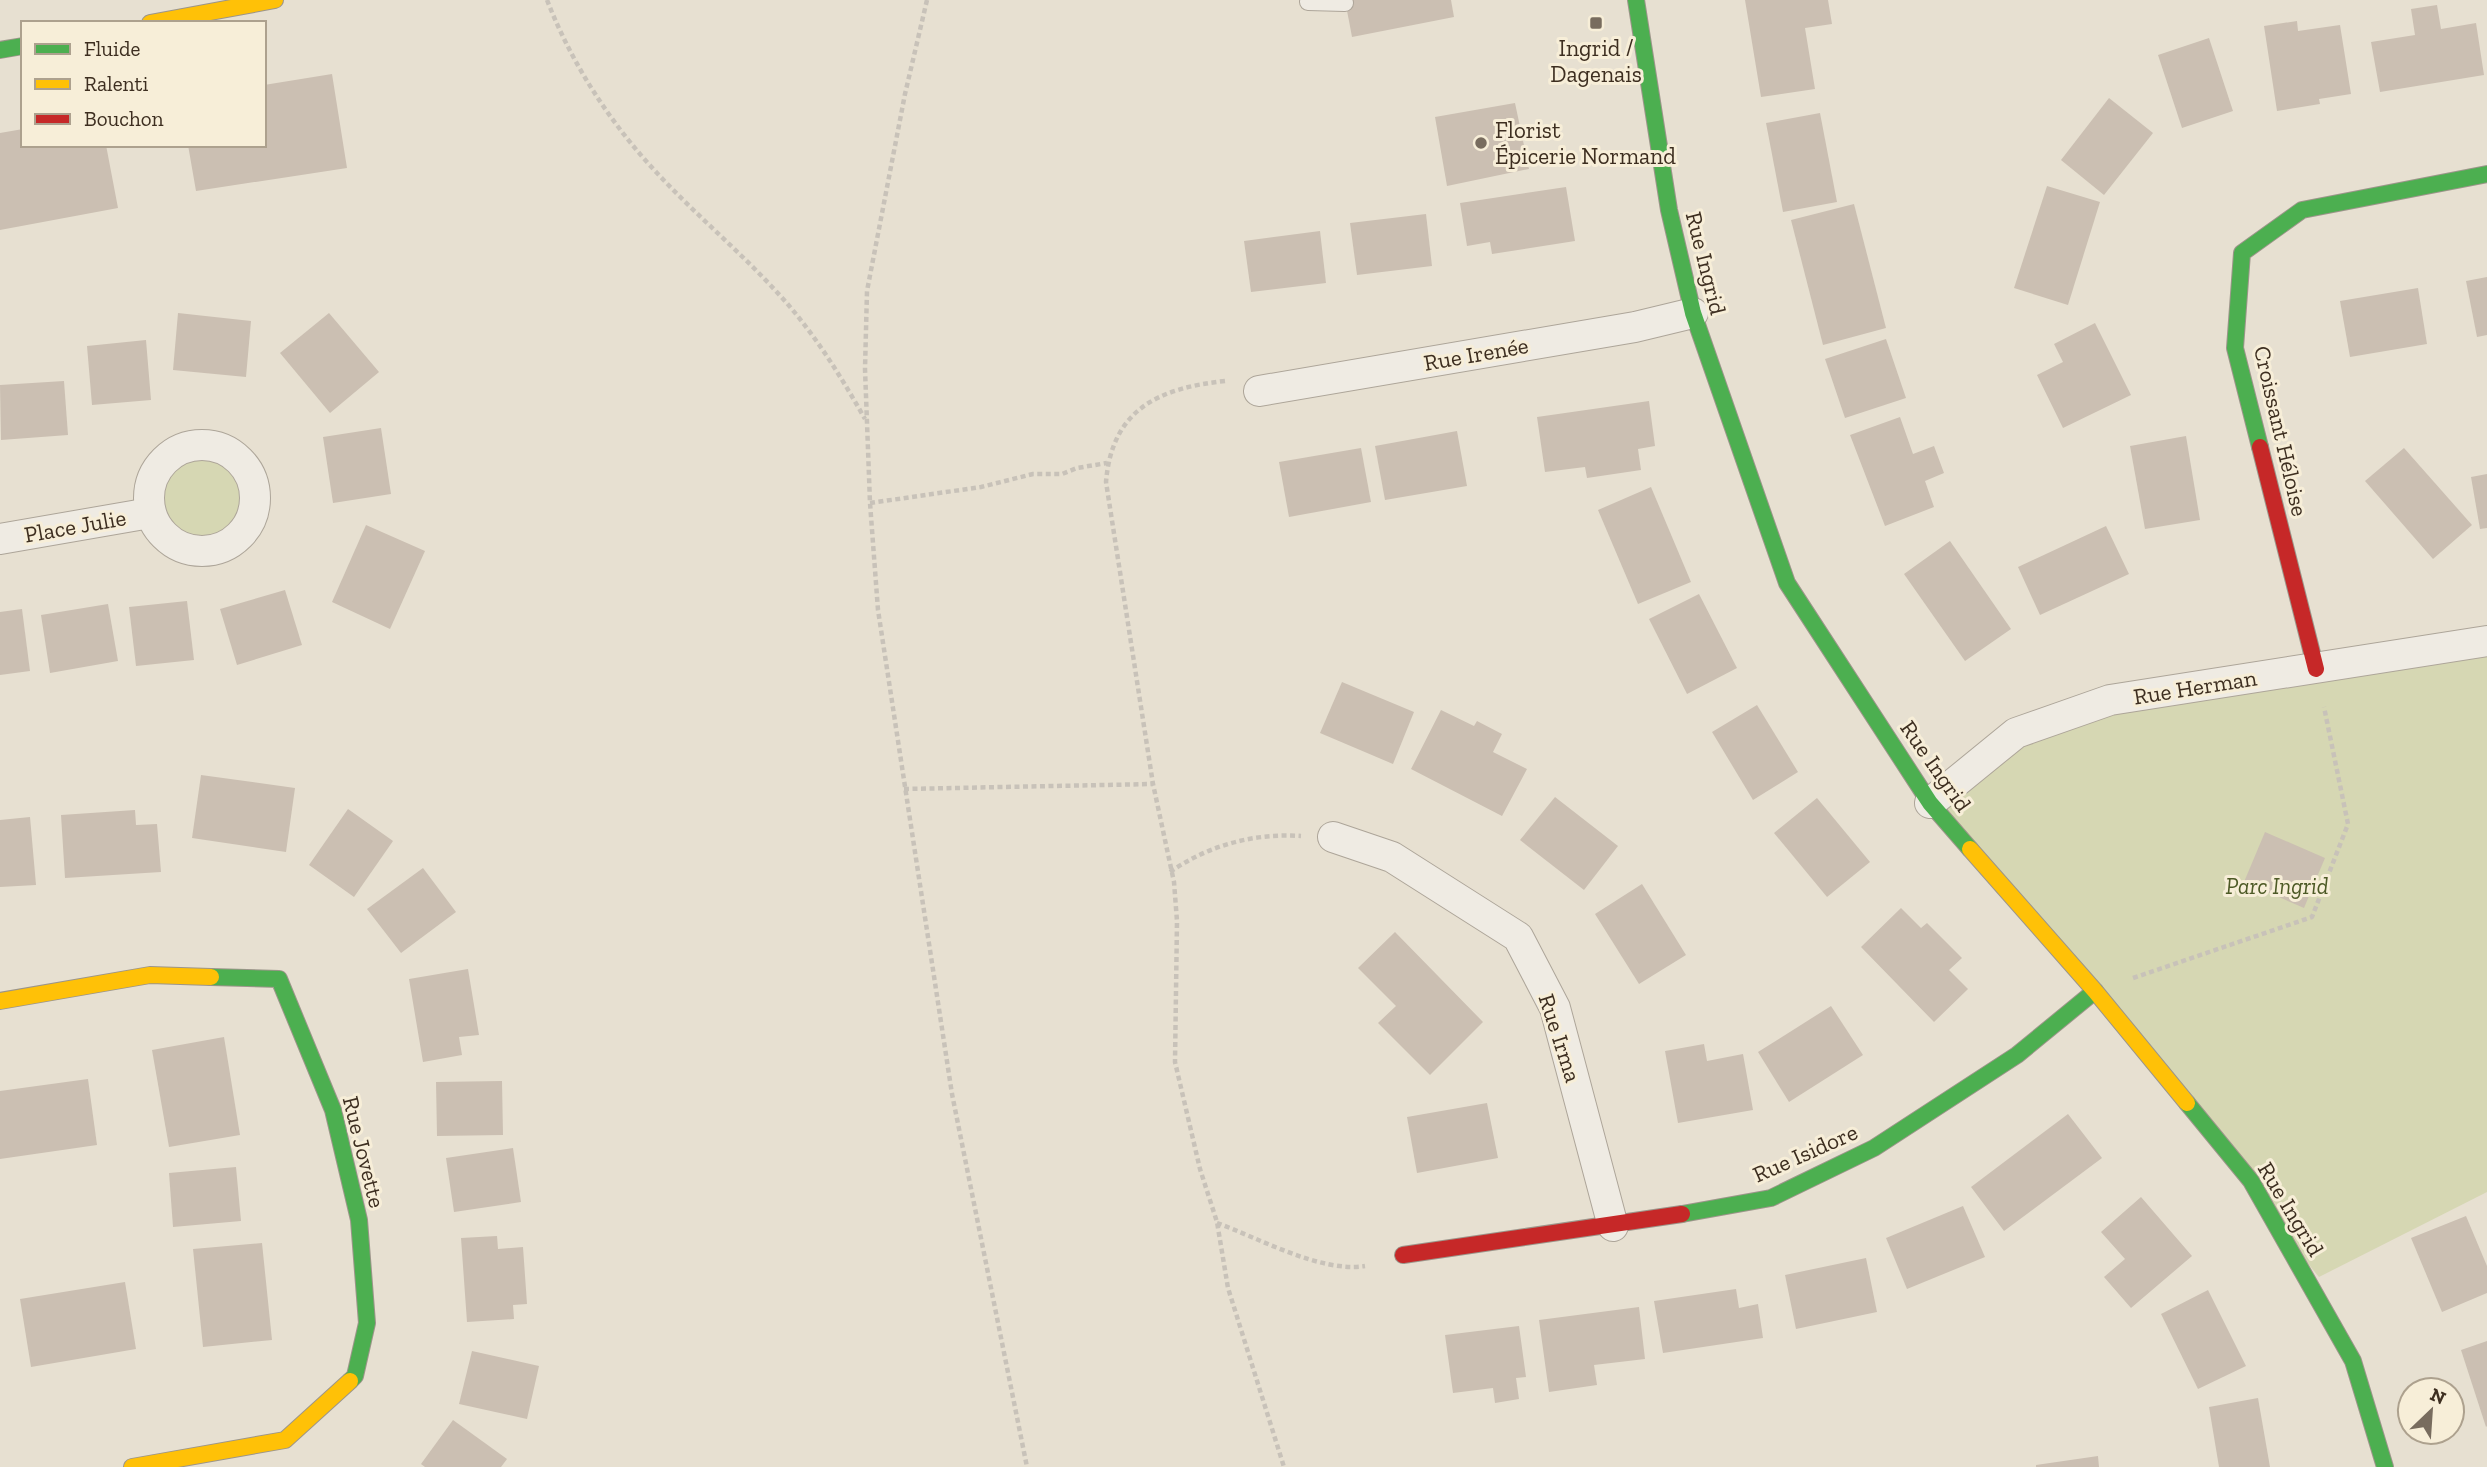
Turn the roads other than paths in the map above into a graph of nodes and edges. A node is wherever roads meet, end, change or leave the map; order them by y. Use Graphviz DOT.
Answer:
graph roads {
  1 [pos="275,0"];
  2 [pos="1636,0"];
  3 [pos="1308,2"];
  4 [pos="1345,3"];
  5 [pos="161,21"];
  6 [pos="21,46"];
  7 [pos="0,50"];
  8 [pos="2487,174"];
  9 [pos="1693,313"];
  10 [pos="1259,391"];
  11 [pos="150,513"];
  12 [pos="0,539"];
  13 [pos="2487,640"];
  14 [pos="2316,669"];
  15 [pos="1930,803"];
  16 [pos="1333,837"];
  17 [pos="2095,991"];
  18 [pos="0,1001"];
  19 [pos="1613,1226"];
  20 [pos="1403,1255"];
  21 [pos="132,1467"];
  22 [pos="2385,1467"];
  1 -- 5 [label="street"];
  2 -- 9 [label="street, Rue Ingrid"];
  3 -- 4 [label="lane"];
  6 -- 7 [label="street"];
  8 -- 14 [label="street, Croissant Héloise"];
  9 -- 10 [label="street, Rue Irenée"];
  9 -- 15 [label="street, Rue Ingrid"];
  11 -- 12 [label="street, Place Julie"];
  13 -- 14 [label="street, Rue Herman"];
  14 -- 15 [label="street, Rue Herman"];
  15 -- 17 [label="street, Rue Ingrid"];
  16 -- 19 [label="street, Rue Irma"];
  17 -- 19 [label="street, Rue Isidore"];
  17 -- 22 [label="street, Rue Ingrid"];
  18 -- 21 [label="street, Rue Jovette"];
  19 -- 20 [label="street, Rue Isidore"];
}
